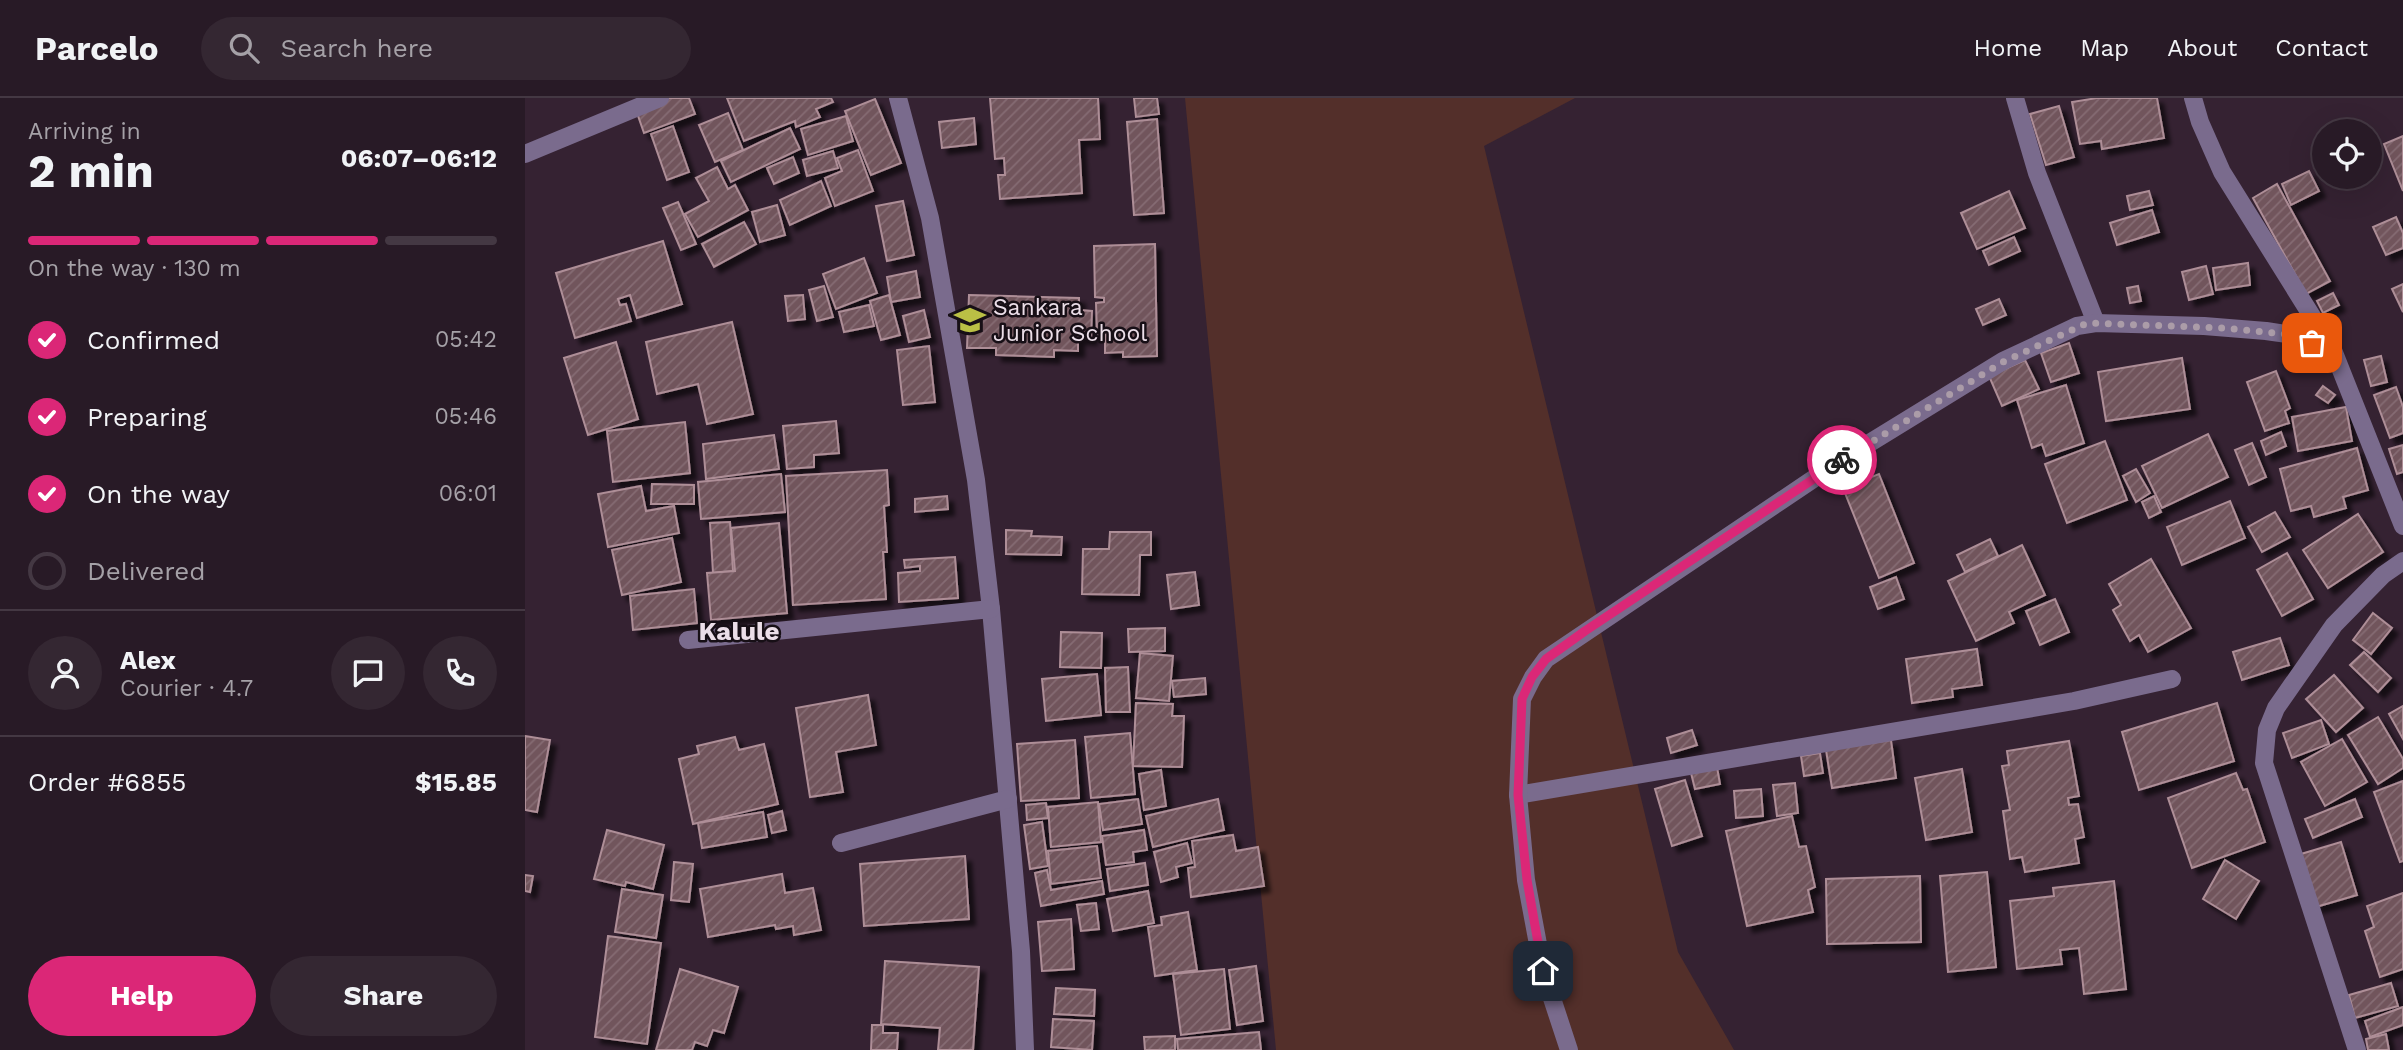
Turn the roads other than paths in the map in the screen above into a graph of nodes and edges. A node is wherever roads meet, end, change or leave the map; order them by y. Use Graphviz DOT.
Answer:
graph roads {
  1 [pos="660,98"];
  2 [pos="898,98"];
  3 [pos="2015,98"];
  4 [pos="2193,98"];
  5 [pos="525,153"];
  6 [pos="2096,323"];
  7 [pos="2333,350"];
  8 [pos="2403,526"];
  9 [pos="2403,561"];
  10 [pos="991,609"];
  11 [pos="688,640"];
  12 [pos="2172,679"];
  13 [pos="1518,795"];
  14 [pos="1008,799"];
  15 [pos="841,842"];
  16 [pos="1025,1050"];
  17 [pos="1569,1050"];
  18 [pos="2357,1050"];
  1 -- 5 [label="street"];
  2 -- 10 [label="street"];
  3 -- 6 [label="street"];
  4 -- 7 [label="street"];
  6 -- 7 [label="street"];
  6 -- 13 [label="street"];
  7 -- 8 [label="street"];
  9 -- 18 [label="street"];
  10 -- 11 [label="street"];
  10 -- 14 [label="street"];
  12 -- 13 [label="street"];
  13 -- 17 [label="street"];
  14 -- 15 [label="street"];
  14 -- 16 [label="street"];
}
